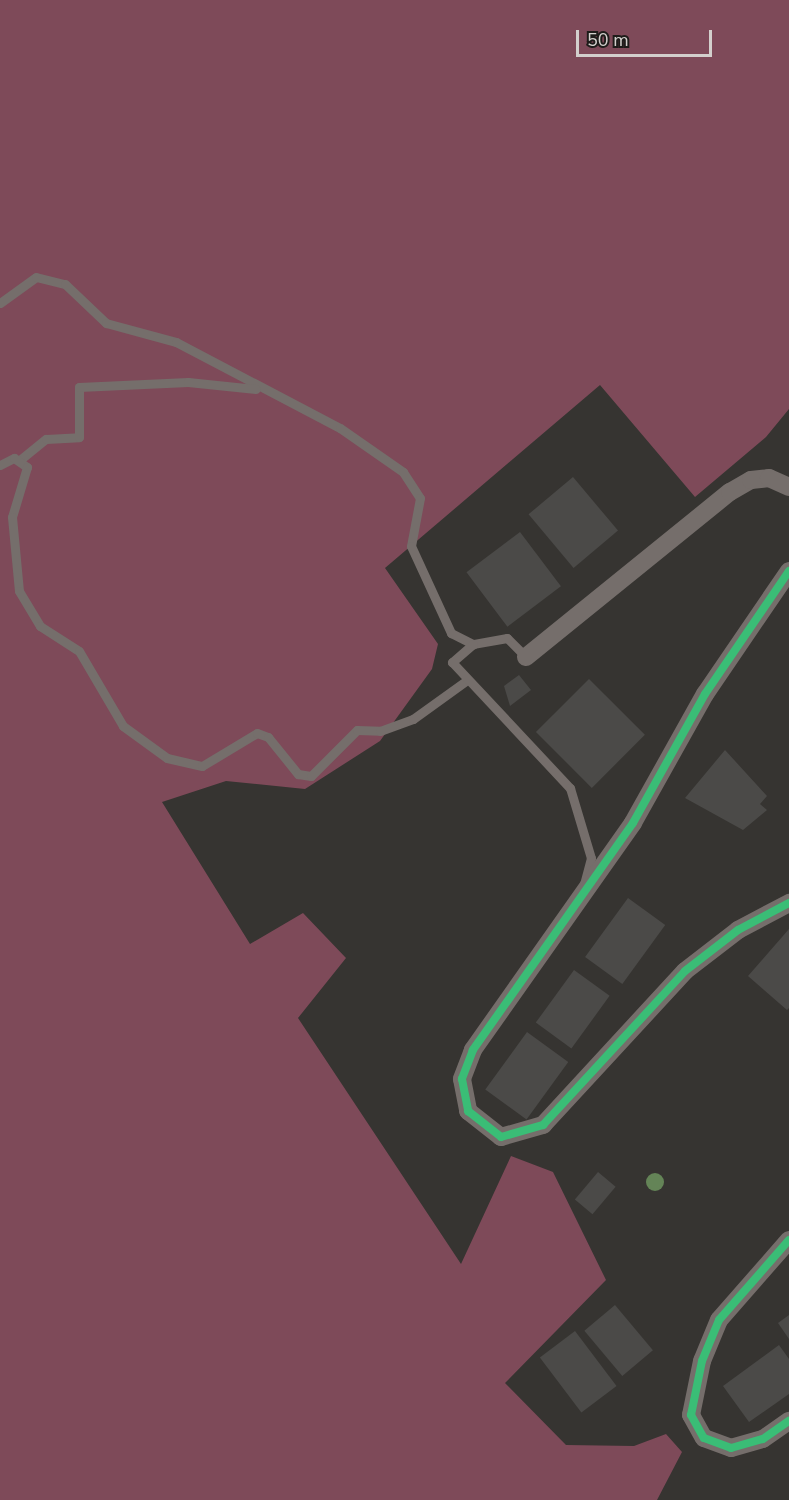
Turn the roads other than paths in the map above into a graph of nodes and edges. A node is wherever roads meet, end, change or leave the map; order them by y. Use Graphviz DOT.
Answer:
graph roads {
  1 [pos="0,303"];
  2 [pos="260,390"];
  3 [pos="21,459"];
  4 [pos="0,465"];
  5 [pos="789,487"];
  6 [pos="789,571"];
  7 [pos="473,644"];
  8 [pos="526,657"];
  9 [pos="467,680"];
  10 [pos="580,898"];
  11 [pos="789,903"];
  12 [pos="789,1240"];
  13 [pos="789,1421"];
  1 -- 2 [label="lane"];
  2 -- 3 [label="lane"];
  2 -- 7 [label="lane"];
  3 -- 4 [label="lane"];
  3 -- 9 [label="lane"];
  5 -- 8 [label="street"];
  6 -- 10 [label="street"];
  7 -- 8 [label="lane"];
  7 -- 9 [label="lane"];
  9 -- 10 [label="lane"];
  10 -- 11 [label="street"];
  12 -- 13 [label="street"];
}
